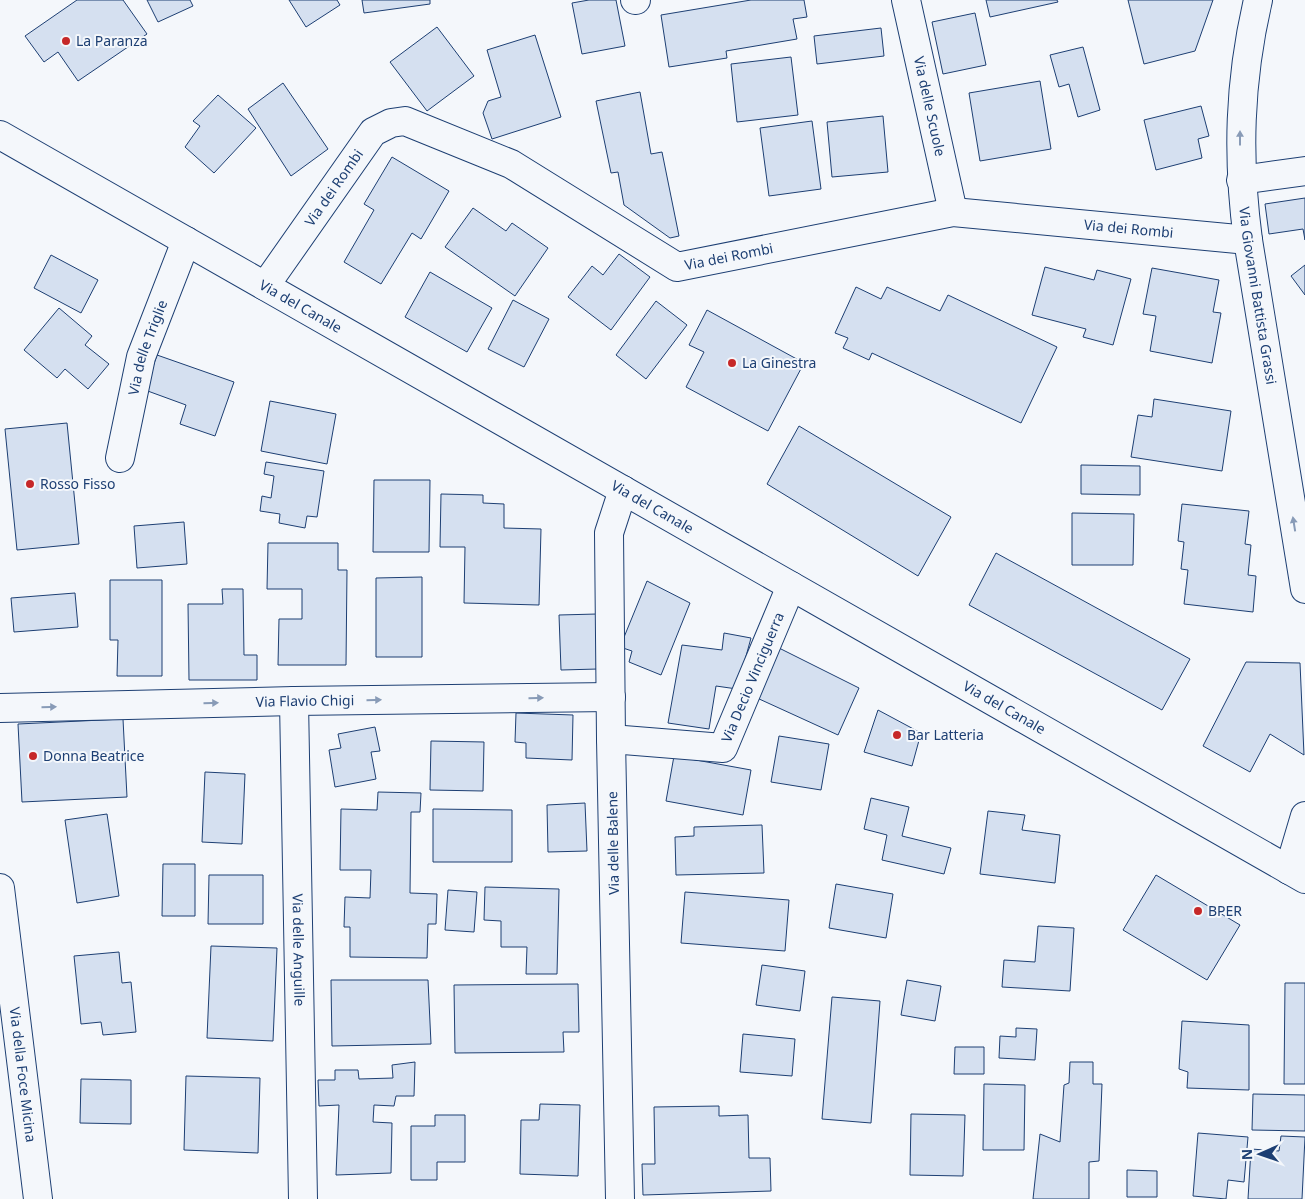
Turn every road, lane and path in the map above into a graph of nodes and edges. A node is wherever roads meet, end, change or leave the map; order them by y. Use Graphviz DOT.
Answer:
graph roads {
  1 [pos="906,0"];
  2 [pos="1258,0"];
  3 [pos="0,135"];
  4 [pos="1305,171"];
  5 [pos="1242,180"];
  6 [pos="953,212"];
  7 [pos="1248,240"];
  8 [pos="186,241"];
  9 [pos="265,286"];
  10 [pos="120,458"];
  11 [pos="622,490"];
  12 [pos="791,586"];
  13 [pos="1305,589"];
  14 [pos="610,697"];
  15 [pos="294,701"];
  16 [pos="0,708"];
  17 [pos="611,739"];
  18 [pos="1305,816"];
  19 [pos="1297,874"];
  20 [pos="0,888"];
  21 [pos="38,1199"];
  22 [pos="303,1199"];
  23 [pos="620,1199"];
  1 -- 6 [label="street, Via delle Scuole"];
  5 -- 2 [label="street, Via Giovanni Battista Grassi, one-way"];
  3 -- 8 [label="street, Via del Canale"];
  4 -- 5 [label="street"];
  5 -- 7 [label="street, Via Giovanni Battista Grassi"];
  6 -- 7 [label="street, Via dei Rombi"];
  6 -- 9 [label="street, Via dei Rombi"];
  13 -- 7 [label="street, Via Giovanni Battista Grassi, one-way"];
  8 -- 9 [label="street, Via del Canale"];
  8 -- 10 [label="street, Via delle Triglie"];
  9 -- 11 [label="street, Via del Canale"];
  11 -- 12 [label="street, Via del Canale"];
  11 -- 14 [label="street, Via delle Balene"];
  12 -- 17 [label="street, Via Decio Vinciguerra"];
  12 -- 19 [label="street, Via del Canale"];
  15 -- 14 [label="street, Via Flavio Chigi, one-way"];
  14 -- 17 [label="street, Via delle Balene"];
  16 -- 15 [label="street, Via Flavio Chigi, one-way"];
  15 -- 22 [label="street, Via delle Anguille"];
  17 -- 23 [label="street, Via delle Balene"];
  18 -- 19 [label="street"];
  20 -- 21 [label="street, Via della Foce Micina"];
}
